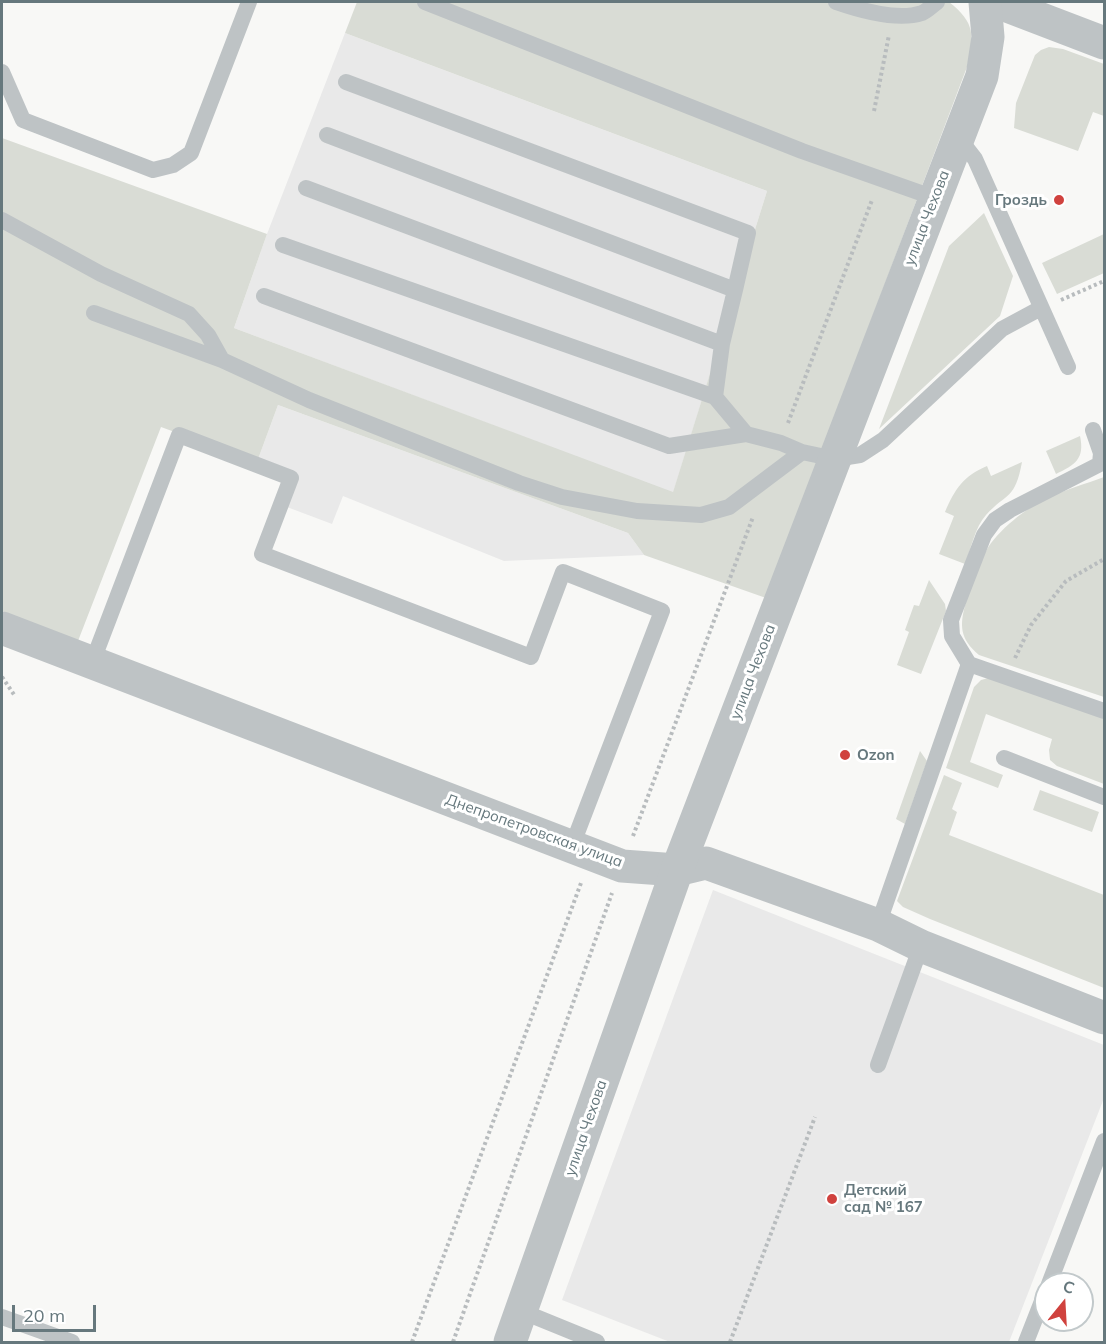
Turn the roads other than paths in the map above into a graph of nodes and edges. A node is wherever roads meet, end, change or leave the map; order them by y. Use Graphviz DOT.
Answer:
graph roads {
  1 [pos="249,2"];
  2 [pos="425,2"];
  3 [pos="836,2"];
  4 [pos="937,2"];
  5 [pos="985,2"];
  6 [pos="997,2"];
  7 [pos="1104,43"];
  8 [pos="2,72"];
  9 [pos="346,81"];
  10 [pos="327,135"];
  11 [pos="958,137"];
  12 [pos="306,188"];
  13 [pos="935,198"];
  14 [pos="2,220"];
  15 [pos="283,245"];
  16 [pos="735,290"];
  17 [pos="264,296"];
  18 [pos="1041,308"];
  19 [pos="94,313"];
  20 [pos="722,344"];
  21 [pos="222,360"];
  22 [pos="1068,367"];
  23 [pos="715,398"];
  24 [pos="1094,430"];
  25 [pos="746,434"];
  26 [pos="802,452"];
  27 [pos="1103,452"];
  28 [pos="835,459"];
  29 [pos="2,628"];
  30 [pos="92,663"];
  31 [pos="969,664"];
  32 [pos="1104,711"];
  33 [pos="1004,758"];
  34 [pos="1104,797"];
  35 [pos="582,850"];
  36 [pos="677,870"];
  37 [pos="878,925"];
  38 [pos="921,946"];
  39 [pos="1104,1018"];
  40 [pos="878,1065"];
  41 [pos="1104,1141"];
  42 [pos="1053,1272"];
  43 [pos="521,1311"];
  44 [pos="2,1317"];
  45 [pos="1034,1322"];
  46 [pos="72,1342"];
  47 [pos="510,1342"];
  48 [pos="597,1342"];
  49 [pos="1026,1342"];
  1 -- 8 [label="lane"];
  2 -- 13 [label="lane"];
  3 -- 4 [label="lane"];
  5 -- 11 [label="street, улица Чехова"];
  6 -- 7 [label="street"];
  9 -- 16 [label="lane"];
  10 -- 16 [label="lane"];
  11 -- 13 [label="street, улица Чехова"];
  11 -- 18 [label="lane"];
  12 -- 20 [label="lane"];
  13 -- 28 [label="street, улица Чехова"];
  14 -- 21 [label="lane"];
  15 -- 23 [label="lane"];
  16 -- 20 [label="lane"];
  17 -- 25 [label="lane"];
  18 -- 22 [label="lane"];
  18 -- 28 [label="lane"];
  19 -- 21 [label="lane"];
  20 -- 23 [label="lane"];
  21 -- 26 [label="lane"];
  23 -- 25 [label="lane"];
  24 -- 27 [label="lane"];
  25 -- 26 [label="lane"];
  26 -- 28 [label="lane"];
  27 -- 31 [label="lane"];
  28 -- 36 [label="street, улица Чехова"];
  29 -- 30 [label="street, Днепропетровская улица"];
  30 -- 35 [label="street, Днепропетровская улица"];
  30 -- 35 [label="lane"];
  31 -- 32 [label="lane"];
  31 -- 37 [label="lane"];
  33 -- 34 [label="lane"];
  35 -- 36 [label="street, Днепропетровская улица"];
  36 -- 37 [label="street, Днепропетровская улица"];
  36 -- 43 [label="street, улица Чехова"];
  37 -- 38 [label="street, Днепропетровская улица"];
  38 -- 39 [label="street, Днепропетровская улица"];
  38 -- 40 [label="lane"];
  41 -- 42 [label="lane"];
  43 -- 47 [label="street, улица Чехова"];
  43 -- 48 [label="lane"];
  44 -- 46 [label="lane"];
  45 -- 49 [label="lane"];
}
